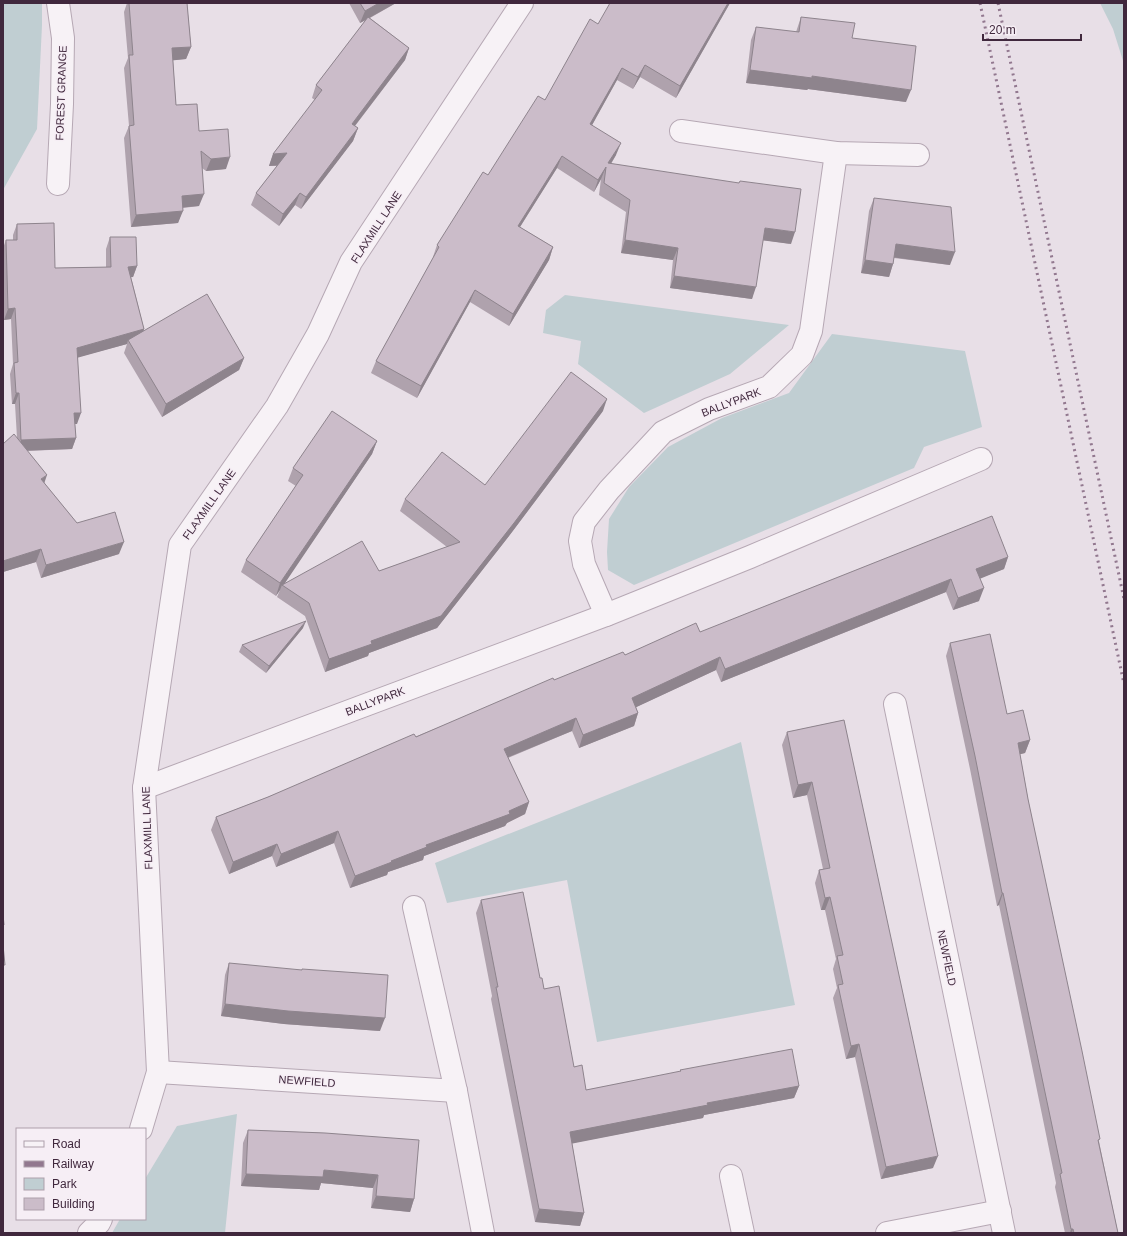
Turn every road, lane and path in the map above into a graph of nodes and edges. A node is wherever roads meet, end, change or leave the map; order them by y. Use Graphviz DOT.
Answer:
graph roads {
  1 [pos="58,3"];
  2 [pos="522,3"];
  3 [pos="681,131"];
  4 [pos="836,153"];
  5 [pos="918,155"];
  6 [pos="58,184"];
  7 [pos="981,459"];
  8 [pos="606,615"];
  9 [pos="895,704"];
  10 [pos="144,788"];
  11 [pos="414,907"];
  12 [pos="158,1072"];
  13 [pos="456,1091"];
  14 [pos="141,1128"];
  15 [pos="731,1176"];
  16 [pos="1000,1211"];
  17 [pos="100,1220"];
  18 [pos="89,1233"];
  19 [pos="483,1233"];
  20 [pos="743,1233"];
  21 [pos="887,1233"];
  22 [pos="1004,1233"];
  1 -- 6 [label="street, FOREST GRANGE"];
  2 -- 10 [label="street, FLAXMILL LANE"];
  3 -- 4 [label="street"];
  4 -- 5 [label="street"];
  4 -- 8 [label="street, BALLYPARK"];
  7 -- 8 [label="street, BALLYPARK"];
  8 -- 10 [label="street, BALLYPARK"];
  9 -- 16 [label="street, NEWFIELD"];
  10 -- 12 [label="street, FLAXMILL LANE"];
  11 -- 13 [label="street"];
  12 -- 13 [label="street, NEWFIELD"];
  12 -- 14 [label="street, FLAXMILL LANE"];
  13 -- 19 [label="street"];
  15 -- 20 [label="street"];
  16 -- 21 [label="street"];
  16 -- 22 [label="street, NEWFIELD"];
  17 -- 18 [label="street"];
}
